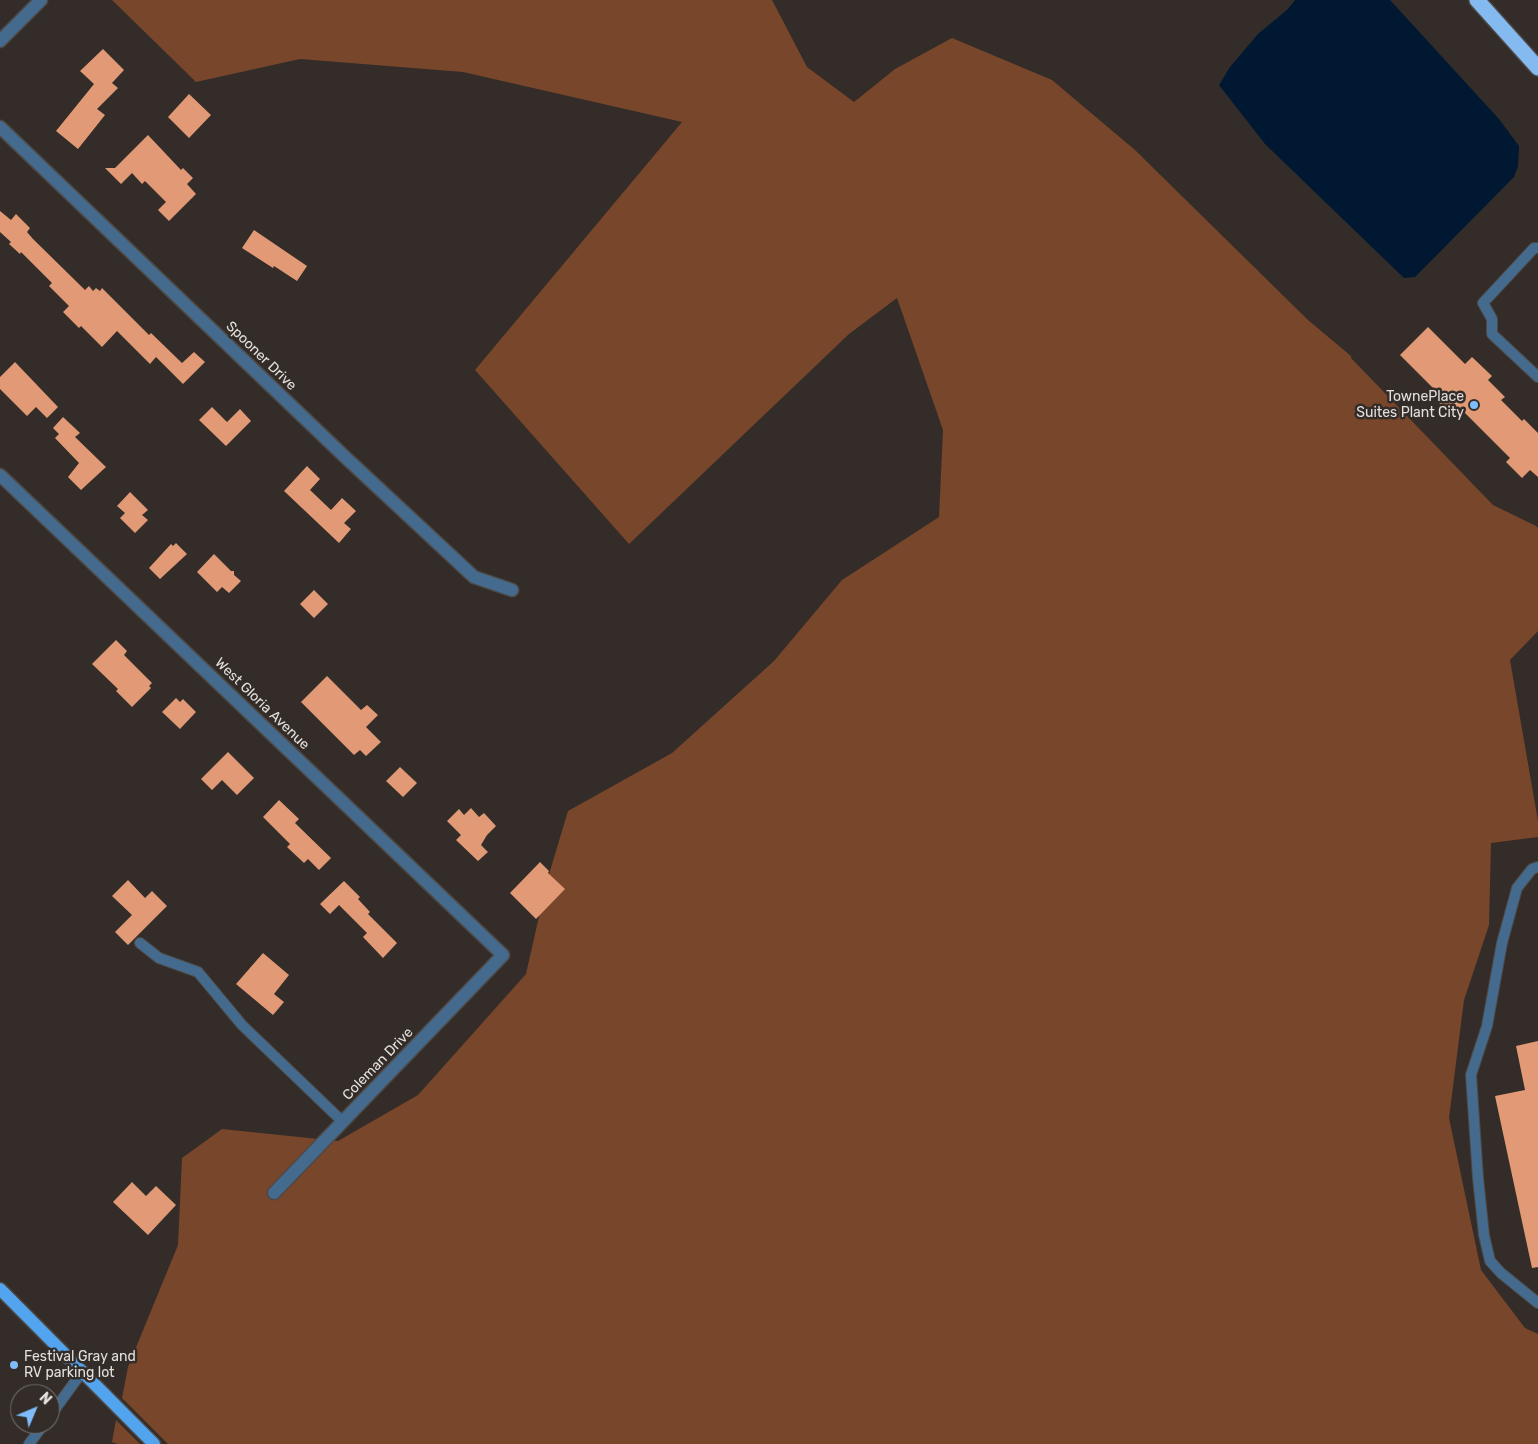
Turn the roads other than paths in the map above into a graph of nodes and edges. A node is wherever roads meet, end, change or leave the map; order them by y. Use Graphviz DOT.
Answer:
graph roads {
  1 [pos="41,0"];
  2 [pos="1477,0"];
  3 [pos="1,37"];
  4 [pos="1538,68"];
  5 [pos="0,127"];
  6 [pos="1538,248"];
  7 [pos="1538,377"];
  8 [pos="0,475"];
  9 [pos="512,590"];
  10 [pos="1538,867"];
  11 [pos="140,943"];
  12 [pos="503,955"];
  13 [pos="343,1122"];
  14 [pos="274,1193"];
  15 [pos="0,1289"];
  16 [pos="1538,1303"];
  17 [pos="82,1372"];
  18 [pos="60,1402"];
  19 [pos="154,1444"];
  1 -- 3 [label="street"];
  2 -- 4 [label="highway"];
  5 -- 9 [label="street, Spooner Drive"];
  6 -- 7 [label="lane"];
  8 -- 12 [label="street, West Gloria Avenue"];
  10 -- 16 [label="lane"];
  11 -- 13 [label="lane"];
  12 -- 13 [label="street, Coleman Drive"];
  13 -- 14 [label="street, Coleman Drive"];
  15 -- 17 [label="main road"];
  17 -- 18 [label="lane"];
  17 -- 19 [label="main road"];
}
